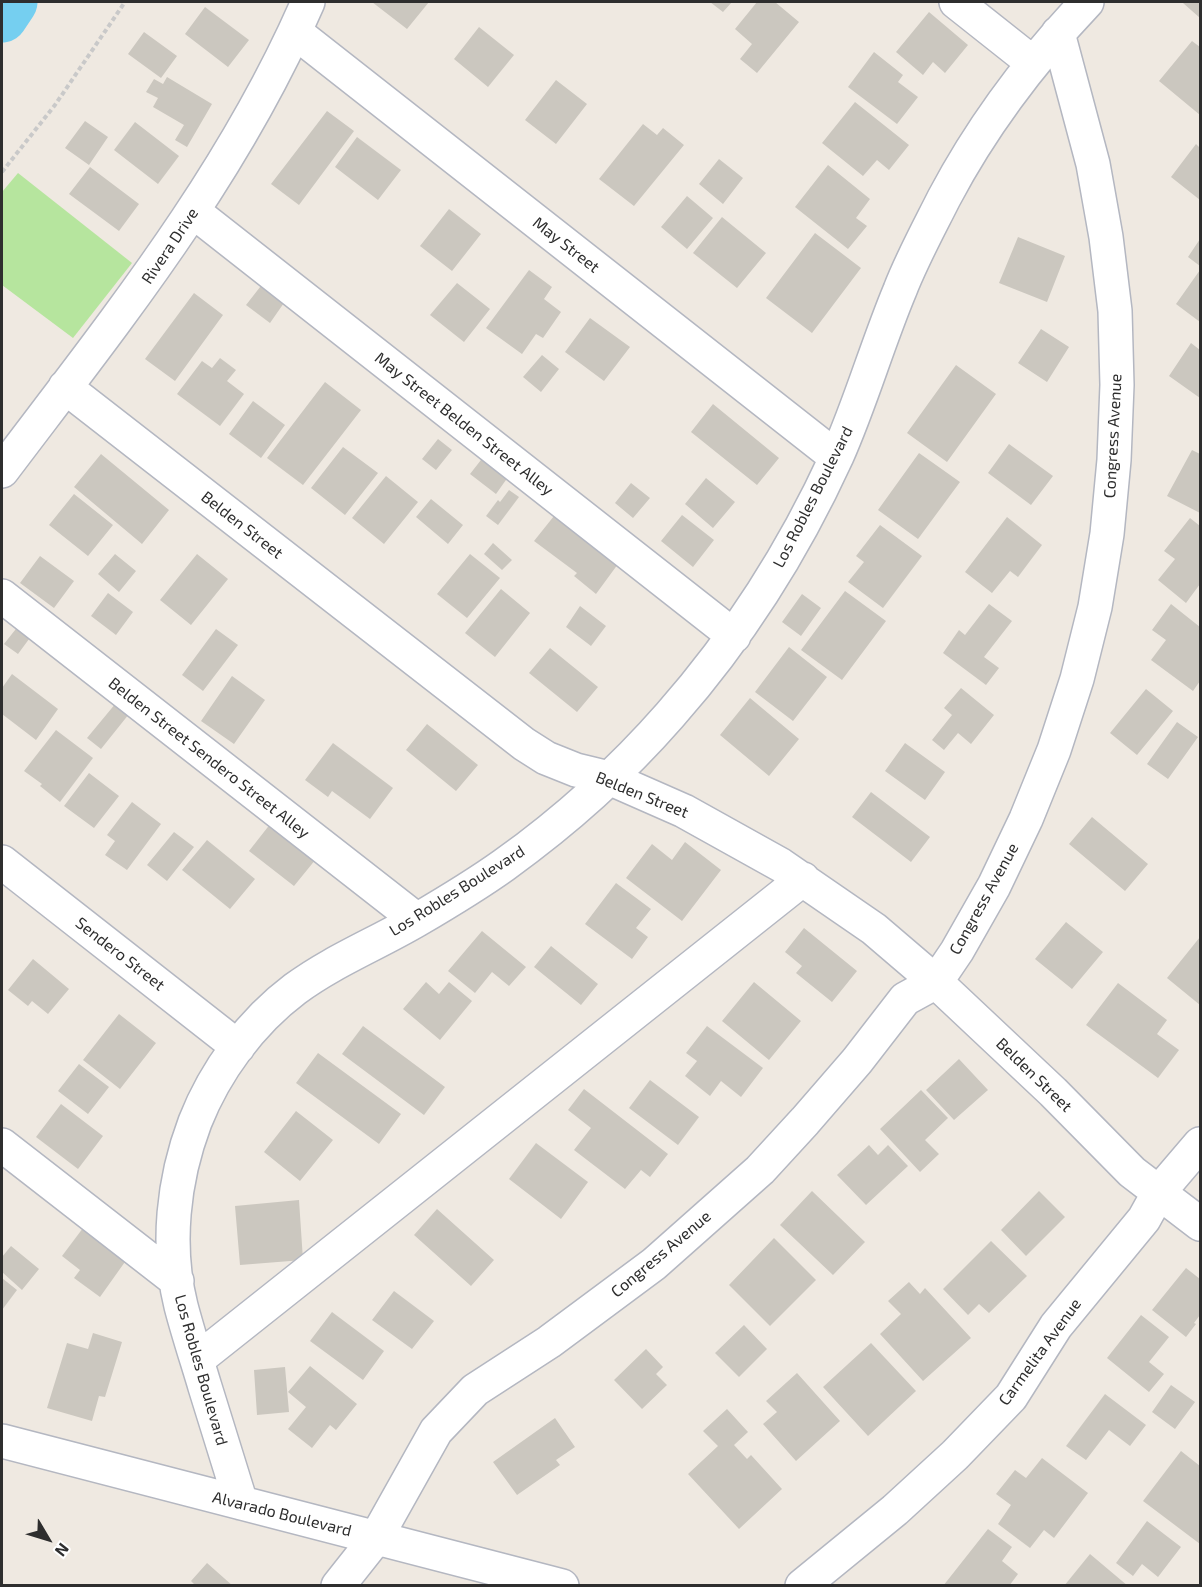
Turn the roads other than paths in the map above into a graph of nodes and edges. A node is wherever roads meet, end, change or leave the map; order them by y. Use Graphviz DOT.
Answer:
graph roads {
  1 [pos="308,2"];
  2 [pos="956,2"];
  3 [pos="1087,2"];
  4 [pos="295,32"];
  5 [pos="1058,33"];
  6 [pos="1034,63"];
  7 [pos="194,212"];
  8 [pos="65,387"];
  9 [pos="836,457"];
  10 [pos="2,471"];
  11 [pos="2,596"];
  12 [pos="734,636"];
  13 [pos="609,778"];
  14 [pos="2,862"];
  15 [pos="803,879"];
  16 [pos="417,920"];
  17 [pos="936,982"];
  18 [pos="238,1047"];
  19 [pos="1200,1144"];
  20 [pos="2,1145"];
  21 [pos="1160,1192"];
  22 [pos="1200,1224"];
  23 [pos="177,1281"];
  24 [pos="197,1360"];
  25 [pos="2,1441"];
  26 [pos="241,1503"];
  27 [pos="376,1538"];
  28 [pos="338,1586"];
  29 [pos="562,1586"];
  30 [pos="801,1586"];
  1 -- 4 [label="street, Rivera Drive"];
  2 -- 6 [label="street"];
  3 -- 5 [label="street, Los Robles Boulevard"];
  4 -- 7 [label="street, Rivera Drive"];
  4 -- 9 [label="street, May Street"];
  5 -- 6 [label="street, Los Robles Boulevard"];
  5 -- 17 [label="street, Congress Avenue"];
  6 -- 9 [label="street, Los Robles Boulevard"];
  7 -- 8 [label="street, Rivera Drive"];
  7 -- 12 [label="street, May Street Belden Street Alley"];
  8 -- 10 [label="street, Rivera Drive"];
  8 -- 13 [label="street, Belden Street"];
  9 -- 12 [label="street, Los Robles Boulevard"];
  11 -- 16 [label="street, Belden Street Sendero Street Alley"];
  12 -- 13 [label="street, Los Robles Boulevard"];
  13 -- 15 [label="street, Belden Street"];
  13 -- 16 [label="street, Los Robles Boulevard"];
  14 -- 18 [label="street, Sendero Street"];
  15 -- 17 [label="street, Belden Street"];
  15 -- 24 [label="street"];
  16 -- 18 [label="street, Los Robles Boulevard"];
  17 -- 21 [label="street, Belden Street"];
  17 -- 27 [label="street, Congress Avenue"];
  18 -- 23 [label="street, Los Robles Boulevard"];
  19 -- 21 [label="street, Carmelita Avenue"];
  20 -- 23 [label="street"];
  21 -- 22 [label="street, Belden Street"];
  21 -- 30 [label="street, Carmelita Avenue"];
  23 -- 24 [label="street, Los Robles Boulevard"];
  24 -- 26 [label="street, Los Robles Boulevard"];
  25 -- 26 [label="street, Alvarado Boulevard"];
  26 -- 27 [label="street, Alvarado Boulevard"];
  27 -- 28 [label="street"];
  27 -- 29 [label="street, Alvarado Boulevard"];
}
